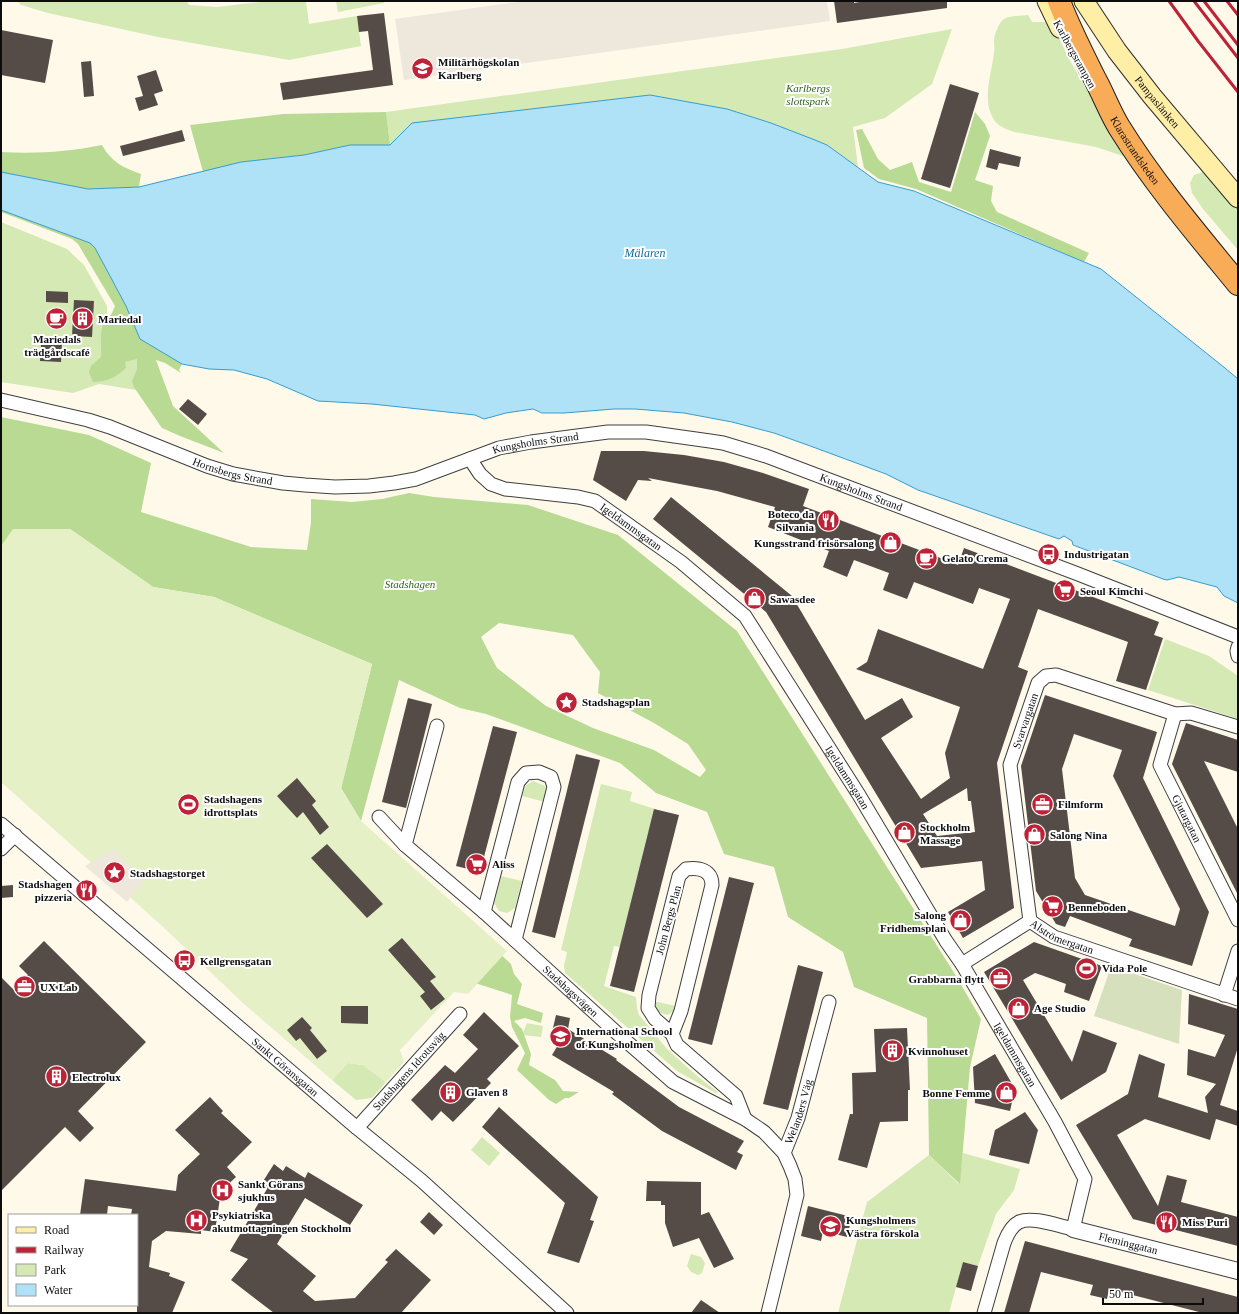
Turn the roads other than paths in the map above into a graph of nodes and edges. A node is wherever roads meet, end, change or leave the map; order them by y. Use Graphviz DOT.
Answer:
graph roads {
  1 [pos="1047,1"];
  2 [pos="1059,1"];
  3 [pos="1069,1"];
  4 [pos="1084,1"];
  5 [pos="1097,1"];
  6 [pos="1119,126"];
  7 [pos="1238,180"];
  8 [pos="1238,198"];
  9 [pos="1238,264"];
  10 [pos="1238,284"];
  11 [pos="1,400"];
  12 [pos="470,459"];
  13 [pos="1238,637"];
  14 [pos="1238,647"];
  15 [pos="1238,656"];
  16 [pos="1175,714"];
  17 [pos="437,726"];
  18 [pos="1238,728"];
  19 [pos="379,817"];
  20 [pos="1,824"];
  21 [pos="14,835"];
  22 [pos="405,845"];
  23 [pos="1,849"];
  24 [pos="484,912"];
  25 [pos="1238,920"];
  26 [pos="1030,921"];
  27 [pos="514,940"];
  28 [pos="1238,951"];
  29 [pos="962,964"];
  30 [pos="1224,995"];
  31 [pos="1238,999"];
  32 [pos="829,1002"];
  33 [pos="460,1014"];
  34 [pos="672,1034"];
  35 [pos="745,1120"];
  36 [pos="357,1128"];
  37 [pos="784,1152"];
  38 [pos="1073,1229"];
  39 [pos="1238,1271"];
  40 [pos="567,1313"];
  41 [pos="768,1313"];
  42 [pos="984,1313"];
  1 -- 6 [label="main road, Karlbergsrampen"];
  2 -- 6 [label="highway, Klarastrandsleden"];
  3 -- 9 [label="highway, Klarastrandsleden"];
  4 -- 8 [label="main road, Pampaslänken"];
  5 -- 7 [label="main road, Pampaslänken"];
  6 -- 10 [label="highway, Klarastrandsleden"];
  11 -- 12 [label="street, Hornsbergs Strand"];
  12 -- 13 [label="street, Kungsholms Strand"];
  12 -- 29 [label="street, Igeldammsgatan"];
  14 -- 15 [label="street"];
  16 -- 18 [label="street, Svarvargatan"];
  16 -- 25 [label="street, Gjutargatan"];
  16 -- 26 [label="street, Svarvargatan"];
  17 -- 22 [label="street"];
  19 -- 22 [label="street, Stadshagsvägen"];
  20 -- 21 [label="street, Sankt Göransgatan"];
  21 -- 23 [label="street"];
  21 -- 36 [label="street, Sankt Göransgatan"];
  22 -- 24 [label="street, Stadshagsvägen"];
  24 -- 27 [label="street, Stadshagsvägen"];
  24 -- 27 [label="street"];
  26 -- 29 [label="street, Alströmergatan"];
  26 -- 30 [label="street, Alströmergatan"];
  27 -- 35 [label="street, Stadshagsvägen"];
  28 -- 30 [label="street"];
  29 -- 38 [label="street, Igeldammsgatan"];
  30 -- 31 [label="street, Alströmergatan"];
  32 -- 37 [label="street, Welanders Väg"];
  33 -- 36 [label="street, Stadshagens Idrottsväg"];
  34 -- 34 [label="street, John Bergs Plan"];
  34 -- 35 [label="street, John Bergs Plan"];
  35 -- 37 [label="street, Stadshagsvägen"];
  36 -- 40 [label="street, Sankt Göransgatan"];
  37 -- 41 [label="street, Welanders Väg"];
  38 -- 39 [label="street, Fleminggatan"];
  38 -- 42 [label="street, Fleminggatan"];
}
